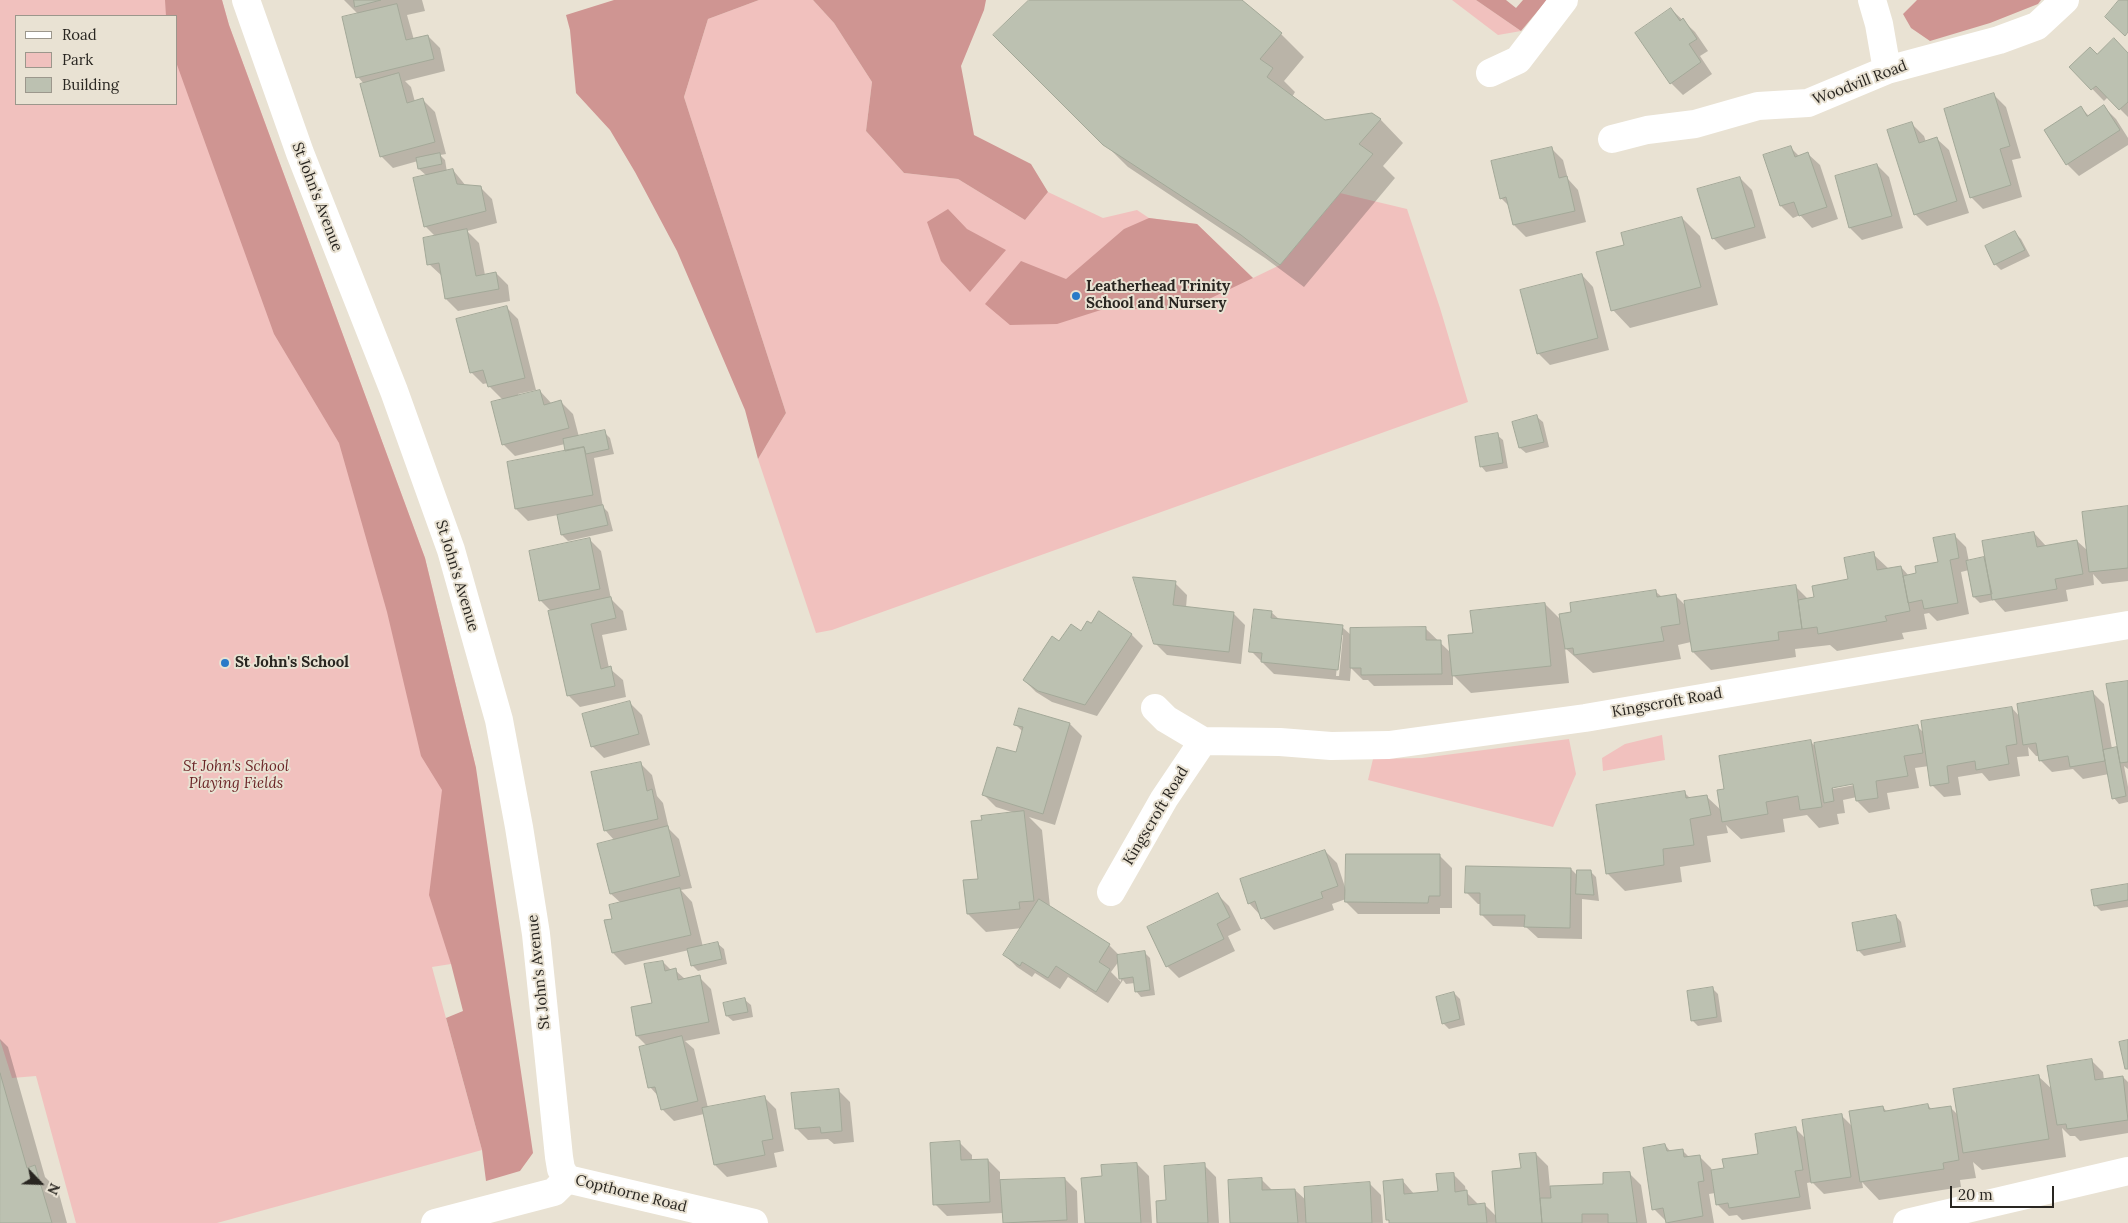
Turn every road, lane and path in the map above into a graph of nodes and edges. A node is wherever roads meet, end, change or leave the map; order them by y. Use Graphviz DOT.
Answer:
graph roads {
  1 [pos="246,0"];
  2 [pos="1564,0"];
  3 [pos="1872,0"];
  4 [pos="2065,0"];
  5 [pos="1887,70"];
  6 [pos="1490,73"];
  7 [pos="1612,139"];
  8 [pos="2128,625"];
  9 [pos="1155,708"];
  10 [pos="1203,741"];
  11 [pos="1111,892"];
  12 [pos="2128,1171"];
  13 [pos="567,1178"];
  14 [pos="435,1223"];
  15 [pos="754,1223"];
  16 [pos="1907,1223"];
  1 -- 13 [label="street, St John's Avenue"];
  2 -- 6 [label="street"];
  3 -- 5 [label="street"];
  4 -- 5 [label="street, Woodvill Road"];
  5 -- 7 [label="street, Woodvill Road"];
  8 -- 10 [label="street, Kingscroft Road"];
  9 -- 10 [label="street, Kingscroft Road"];
  10 -- 11 [label="street, Kingscroft Road"];
  12 -- 16 [label="street"];
  13 -- 14 [label="street"];
  13 -- 15 [label="street, Copthorne Road"];
}
